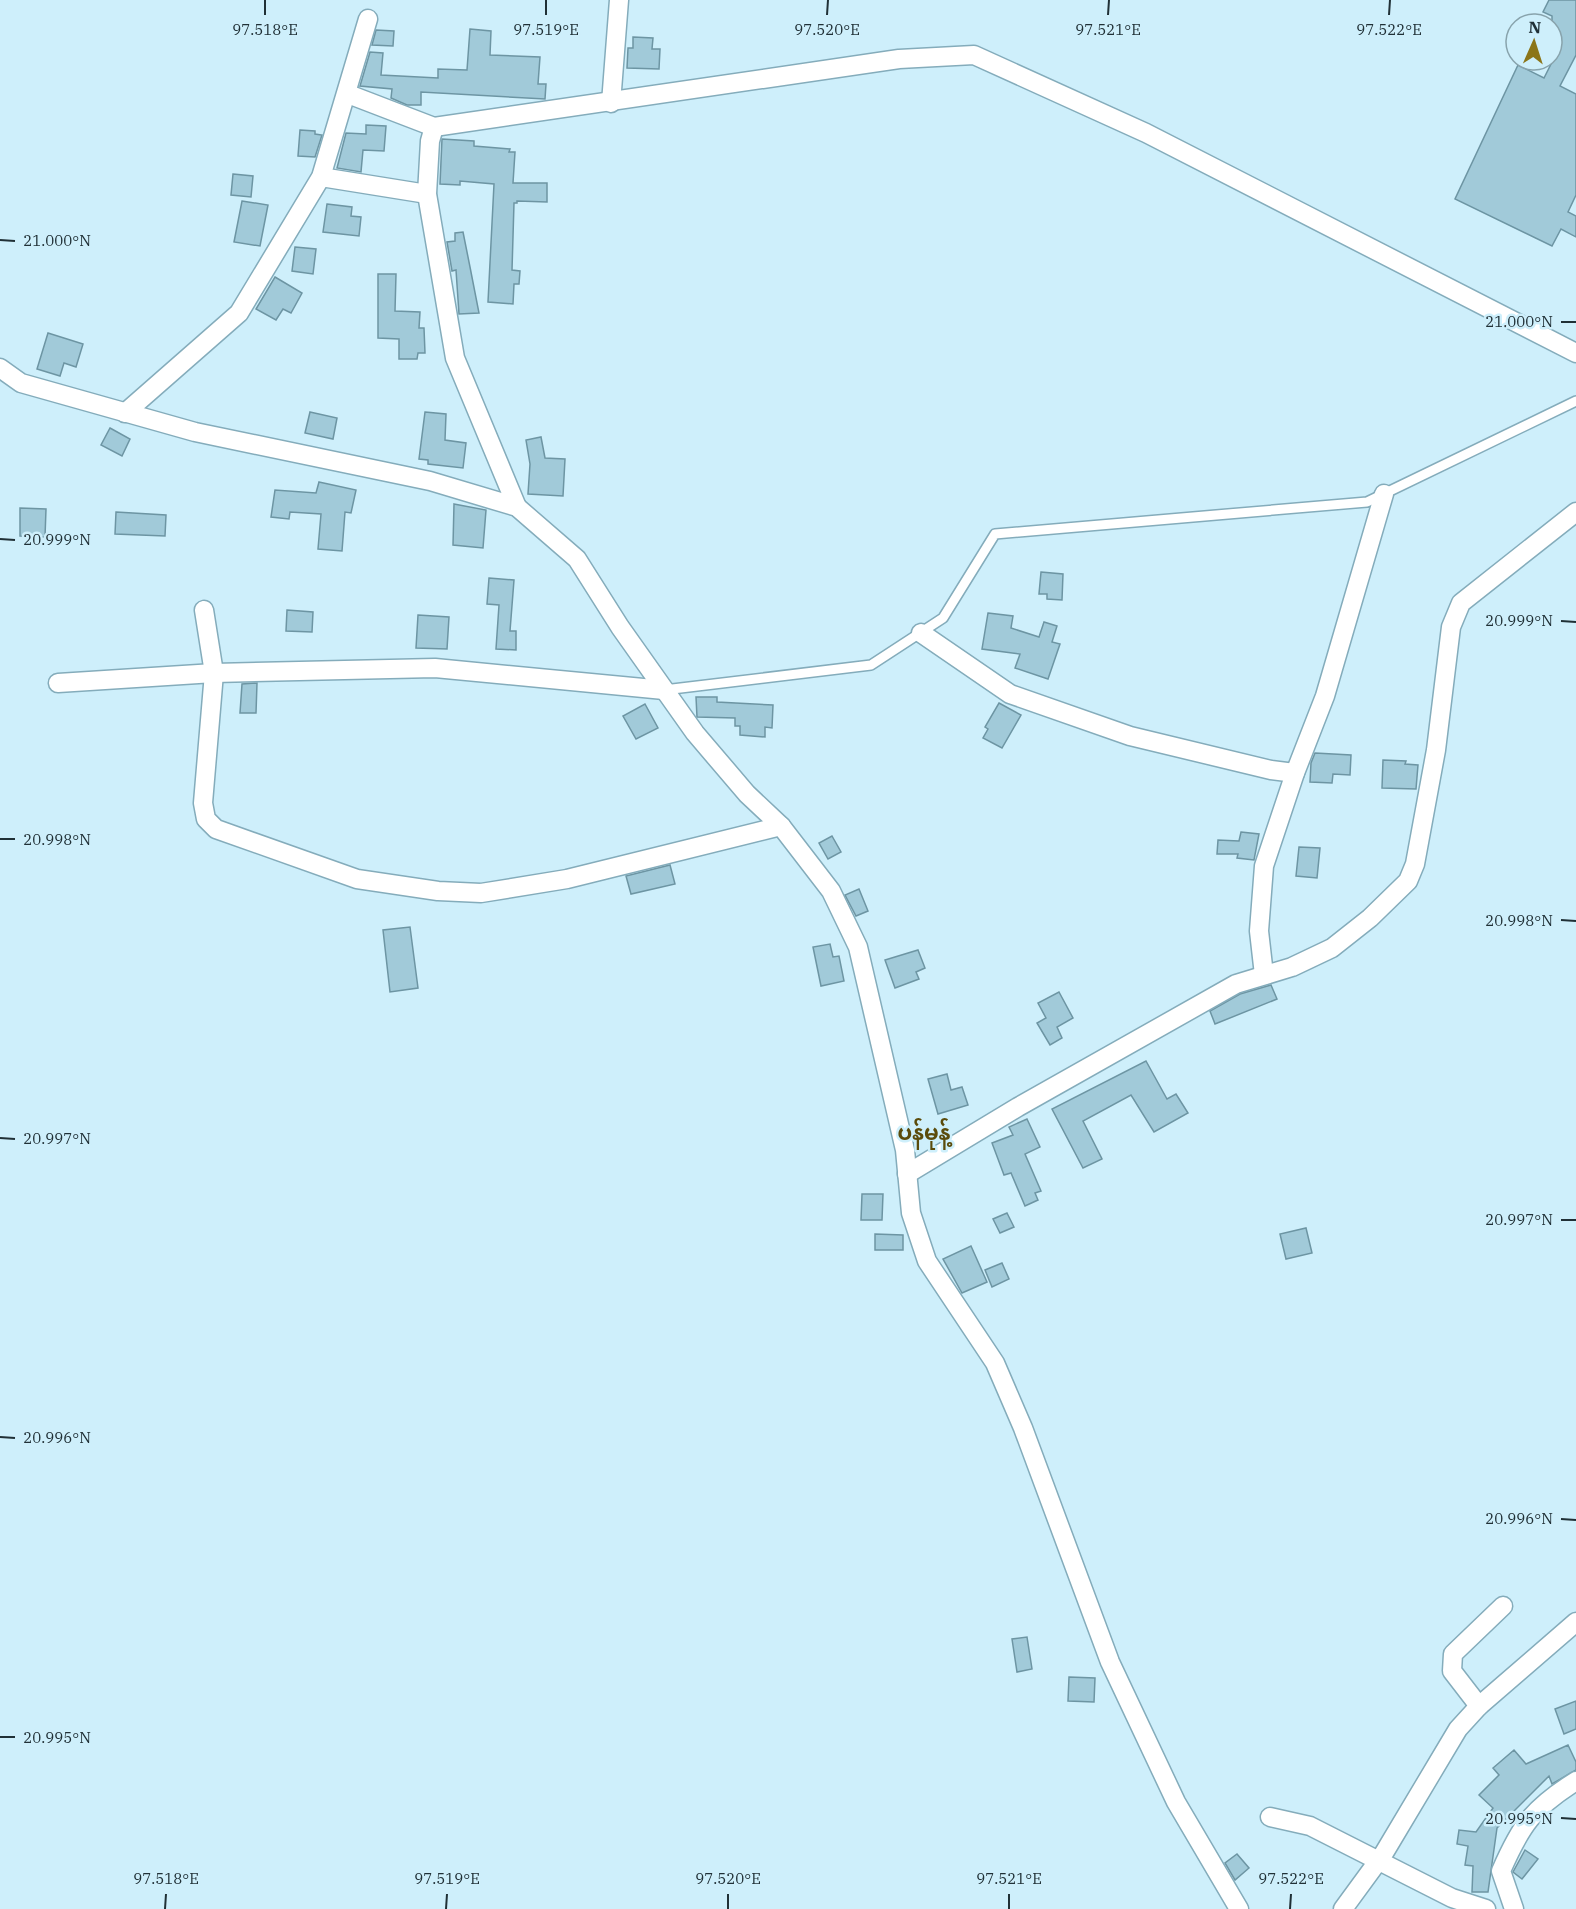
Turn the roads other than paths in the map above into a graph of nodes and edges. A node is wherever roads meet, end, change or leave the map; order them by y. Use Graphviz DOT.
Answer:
graph roads {
  1 [pos="619,0"];
  2 [pos="368,19"];
  3 [pos="348,94"];
  4 [pos="611,103"];
  5 [pos="434,127"];
  6 [pos="321,177"];
  7 [pos="427,194"];
  8 [pos="1576,353"];
  9 [pos="0,368"];
  10 [pos="1576,401"];
  11 [pos="125,413"];
  12 [pos="1384,494"];
  13 [pos="516,507"];
  14 [pos="1576,512"];
  15 [pos="204,610"];
  16 [pos="921,633"];
  17 [pos="214,673"];
  18 [pos="58,683"];
  19 [pos="664,690"];
  20 [pos="1295,773"];
  21 [pos="781,826"];
  22 [pos="1264,975"];
  23 [pos="907,1174"];
  24 [pos="1503,1606"];
  25 [pos="1576,1622"];
  26 [pos="1479,1706"];
  27 [pos="1576,1781"];
  28 [pos="1270,1817"];
  29 [pos="1379,1860"];
  30 [pos="1239,1909"];
  31 [pos="1343,1909"];
  32 [pos="1486,1909"];
  33 [pos="1514,1909"];
  1 -- 4 [label="street"];
  2 -- 3 [label="street"];
  3 -- 5 [label="street"];
  3 -- 6 [label="street"];
  4 -- 5 [label="street"];
  4 -- 8 [label="street"];
  5 -- 7 [label="street"];
  6 -- 7 [label="street"];
  6 -- 11 [label="street"];
  7 -- 13 [label="street"];
  9 -- 11 [label="street"];
  10 -- 12 [label="lane"];
  11 -- 13 [label="street"];
  12 -- 16 [label="lane"];
  12 -- 20 [label="street"];
  13 -- 19 [label="street"];
  14 -- 22 [label="street"];
  15 -- 17 [label="street"];
  16 -- 19 [label="lane"];
  16 -- 20 [label="street"];
  17 -- 18 [label="street"];
  17 -- 19 [label="street"];
  17 -- 21 [label="street"];
  19 -- 21 [label="street"];
  20 -- 22 [label="street"];
  21 -- 23 [label="street"];
  22 -- 23 [label="street"];
  23 -- 30 [label="street"];
  24 -- 26 [label="street"];
  25 -- 26 [label="street"];
  26 -- 29 [label="street"];
  27 -- 33 [label="street"];
  28 -- 29 [label="street"];
  29 -- 31 [label="street"];
  29 -- 32 [label="street"];
}
